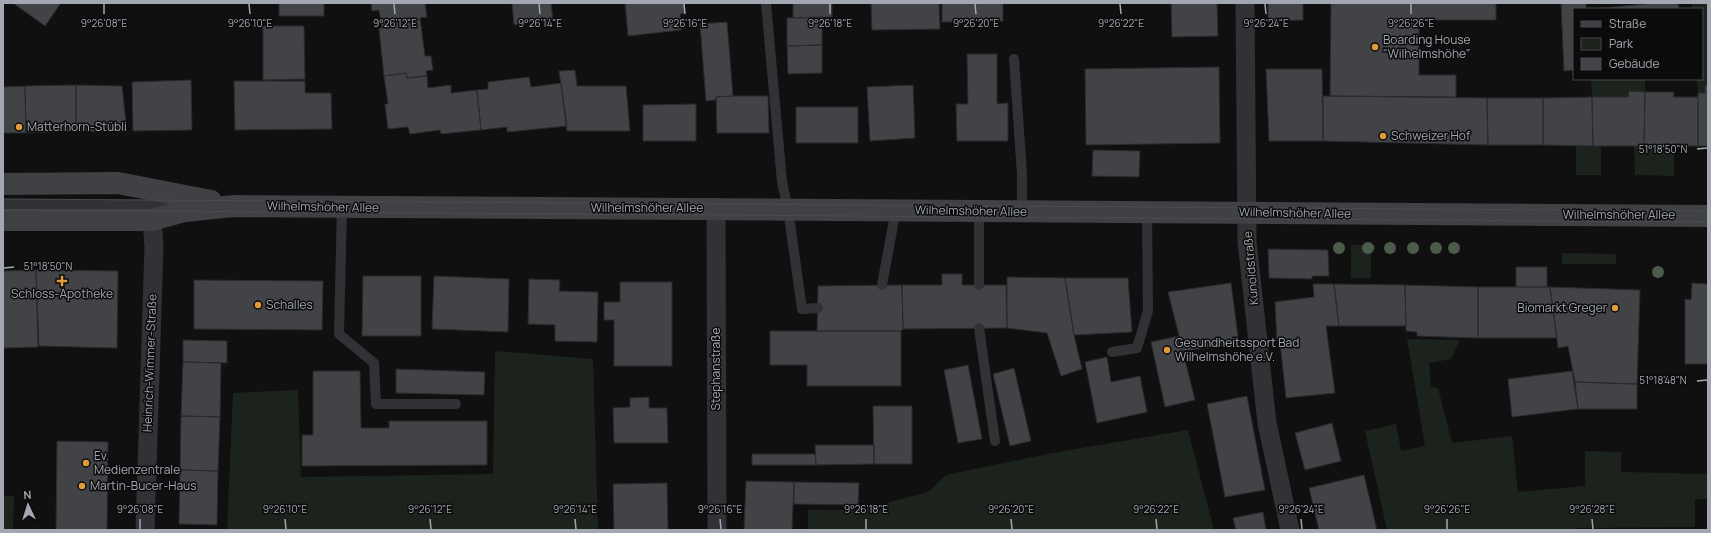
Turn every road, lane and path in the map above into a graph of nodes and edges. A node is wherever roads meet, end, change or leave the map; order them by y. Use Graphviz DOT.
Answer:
graph roads {
  1 [pos="766,3"];
  2 [pos="1245,3"];
  3 [pos="1014,59"];
  4 [pos="3,184"];
  5 [pos="3,204"];
  6 [pos="234,206"];
  7 [pos="342,207"];
  8 [pos="716,209"];
  9 [pos="788,209"];
  10 [pos="896,209"];
  11 [pos="980,211"];
  12 [pos="1022,211"];
  13 [pos="1147,212"];
  14 [pos="1248,212"];
  15 [pos="1708,216"];
  16 [pos="3,220"];
  17 [pos="152,220"];
  18 [pos="882,285"];
  19 [pos="979,285"];
  20 [pos="818,308"];
  21 [pos="979,328"];
  22 [pos="1112,352"];
  23 [pos="456,404"];
  24 [pos="995,441"];
  25 [pos="145,530"];
  26 [pos="717,530"];
  27 [pos="1290,530"];
  1 -- 9 [label="lane"];
  2 -- 14 [label="street, Kunoldstraße"];
  3 -- 12 [label="lane"];
  4 -- 6 [label="main road, Wilhelmshöher Allee"];
  5 -- 6 [label="lane"];
  6 -- 7 [label="main road, Wilhelmshöher Allee"];
  6 -- 17 [label="main road, Wilhelmshöher Allee"];
  7 -- 8 [label="main road, Wilhelmshöher Allee"];
  7 -- 23 [label="lane"];
  8 -- 9 [label="main road, Wilhelmshöher Allee"];
  8 -- 26 [label="street, Stephanstraße"];
  9 -- 10 [label="main road, Wilhelmshöher Allee"];
  9 -- 20 [label="lane"];
  10 -- 11 [label="main road, Wilhelmshöher Allee"];
  10 -- 18 [label="lane"];
  11 -- 12 [label="main road, Wilhelmshöher Allee"];
  11 -- 19 [label="lane"];
  12 -- 13 [label="main road, Wilhelmshöher Allee"];
  13 -- 14 [label="main road, Wilhelmshöher Allee"];
  13 -- 22 [label="lane"];
  14 -- 15 [label="main road, Wilhelmshöher Allee"];
  14 -- 27 [label="street, Kunoldstraße"];
  16 -- 17 [label="main road, Wilhelmshöher Allee"];
  17 -- 25 [label="street, Heinrich-Wimmer-Straße"];
  21 -- 24 [label="lane"];
}
